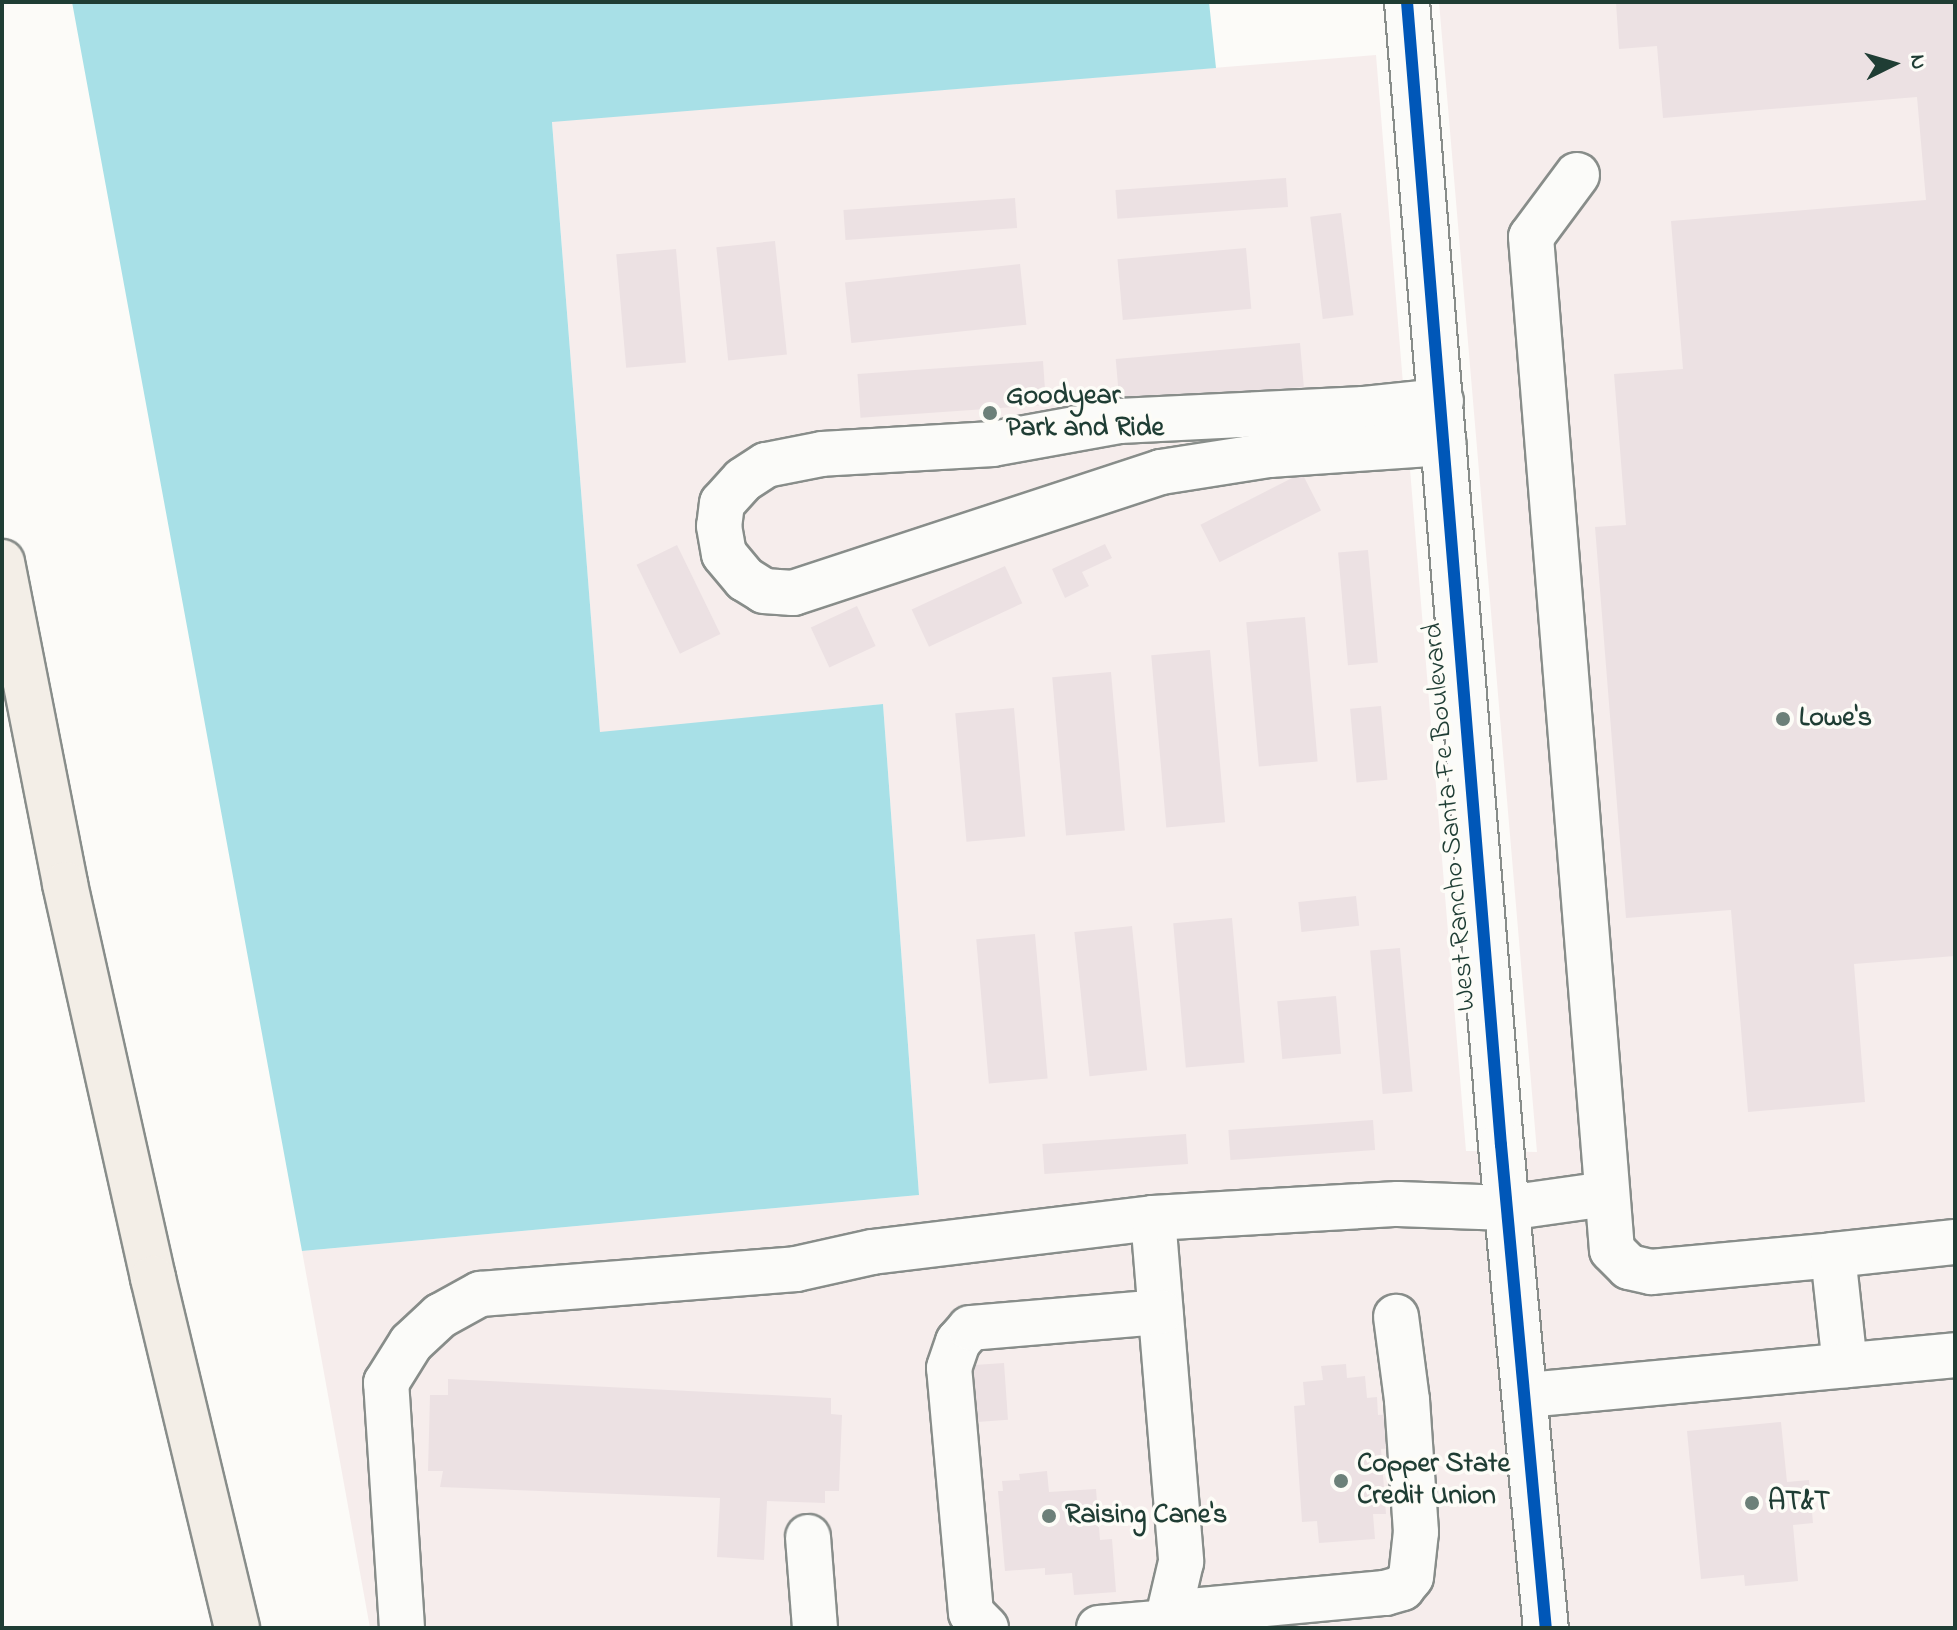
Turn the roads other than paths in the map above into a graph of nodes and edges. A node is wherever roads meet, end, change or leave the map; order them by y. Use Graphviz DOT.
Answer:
graph roads {
  1 [pos="1407,2"];
  2 [pos="1577,175"];
  3 [pos="1442,422"];
  4 [pos="2,562"];
  5 [pos="1606,1194"];
  6 [pos="1507,1208"];
  7 [pos="1153,1218"];
  8 [pos="1955,1242"];
  9 [pos="1833,1255"];
  10 [pos="1160,1312"];
  11 [pos="1396,1317"];
  12 [pos="1955,1355"];
  13 [pos="1845,1365"];
  14 [pos="1401,1370"];
  15 [pos="1526,1395"];
  16 [pos="808,1537"];
  17 [pos="1294,1600"];
  18 [pos="1169,1621"];
  19 [pos="237,1628"];
  20 [pos="402,1628"];
  21 [pos="815,1628"];
  22 [pos="986,1628"];
  23 [pos="1099,1628"];
  24 [pos="1546,1628"];
  1 -- 3 [label="street, West Rancho Santa Fe Boulevard"];
  2 -- 5 [label="street"];
  3 -- 3 [label="street"];
  3 -- 6 [label="street, West Rancho Santa Fe Boulevard"];
  4 -- 19 [label="highway"];
  5 -- 6 [label="street"];
  5 -- 9 [label="street"];
  6 -- 7 [label="street"];
  6 -- 15 [label="street, West Rancho Santa Fe Boulevard"];
  7 -- 10 [label="street"];
  7 -- 20 [label="street"];
  8 -- 9 [label="street"];
  9 -- 13 [label="street"];
  10 -- 18 [label="street"];
  10 -- 22 [label="street"];
  11 -- 14 [label="street"];
  12 -- 13 [label="street"];
  13 -- 15 [label="street"];
  14 -- 17 [label="street"];
  14 -- 17 [label="street"];
  15 -- 24 [label="street, West Rancho Santa Fe Boulevard"];
  16 -- 21 [label="street"];
  17 -- 18 [label="street"];
  18 -- 23 [label="street"];
}
